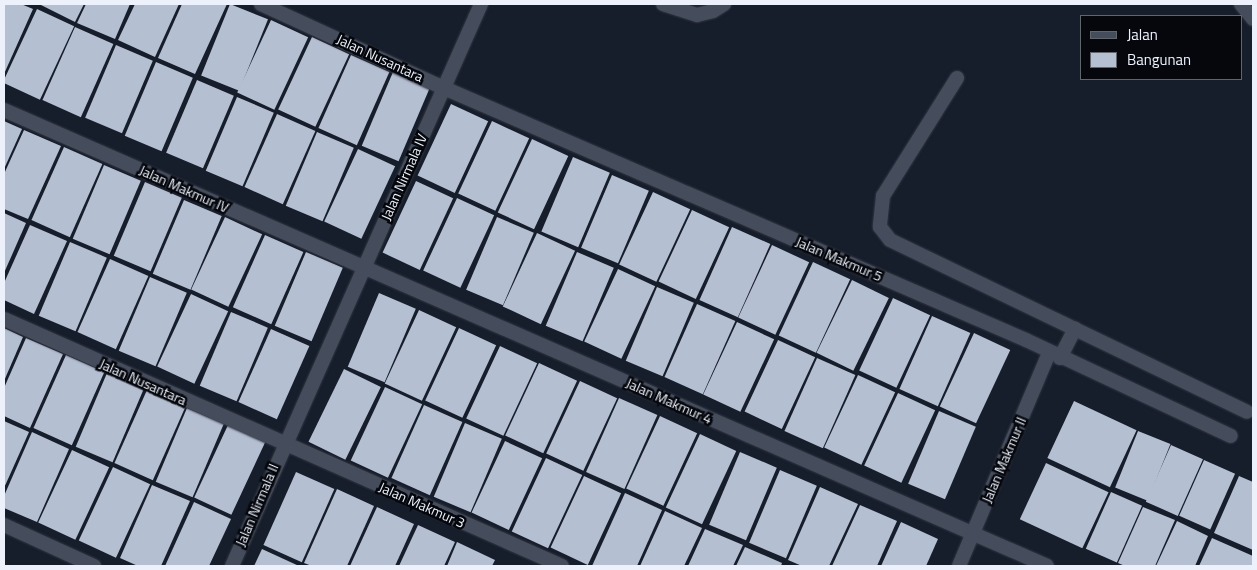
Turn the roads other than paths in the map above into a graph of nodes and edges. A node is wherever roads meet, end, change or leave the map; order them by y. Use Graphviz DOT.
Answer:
graph roads {
  1 [pos="261,4"];
  2 [pos="481,4"];
  3 [pos="663,4"];
  4 [pos="724,4"];
  5 [pos="1241,4"];
  6 [pos="1253,19"];
  7 [pos="957,78"];
  8 [pos="444,88"];
  9 [pos="4,110"];
  10 [pos="364,267"];
  11 [pos="4,319"];
  12 [pos="1075,329"];
  13 [pos="1054,356"];
  14 [pos="1247,412"];
  15 [pos="1232,436"];
  16 [pos="283,444"];
  17 [pos="4,525"];
  18 [pos="973,535"];
  19 [pos="94,566"];
  20 [pos="232,566"];
  21 [pos="562,566"];
  22 [pos="960,566"];
  23 [pos="1047,566"];
  1 -- 8 [label="street, Jalan Nusantara"];
  2 -- 8 [label="street, Jalan Nirmala IV"];
  3 -- 4 [label="street"];
  5 -- 6 [label="street"];
  7 -- 12 [label="street"];
  8 -- 10 [label="street, Jalan Nirmala IV"];
  8 -- 13 [label="street, Jalan Makmur 5"];
  9 -- 10 [label="street, Jalan Makmur IV"];
  10 -- 16 [label="street, Jalan Nirmala IV"];
  10 -- 18 [label="street, Jalan Makmur 4"];
  11 -- 16 [label="street, Jalan Nusantara"];
  12 -- 13 [label="street, Jalan Makmur II"];
  12 -- 14 [label="street"];
  13 -- 15 [label="street, Jalan Makmur 5"];
  13 -- 18 [label="street, Jalan Makmur II"];
  16 -- 20 [label="street, Jalan Nirmala II"];
  16 -- 21 [label="street, Jalan Makmur 3"];
  17 -- 19 [label="street"];
  18 -- 22 [label="street, Jalan Makmur II"];
  18 -- 23 [label="street, Jalan Makmur 4"];
}
